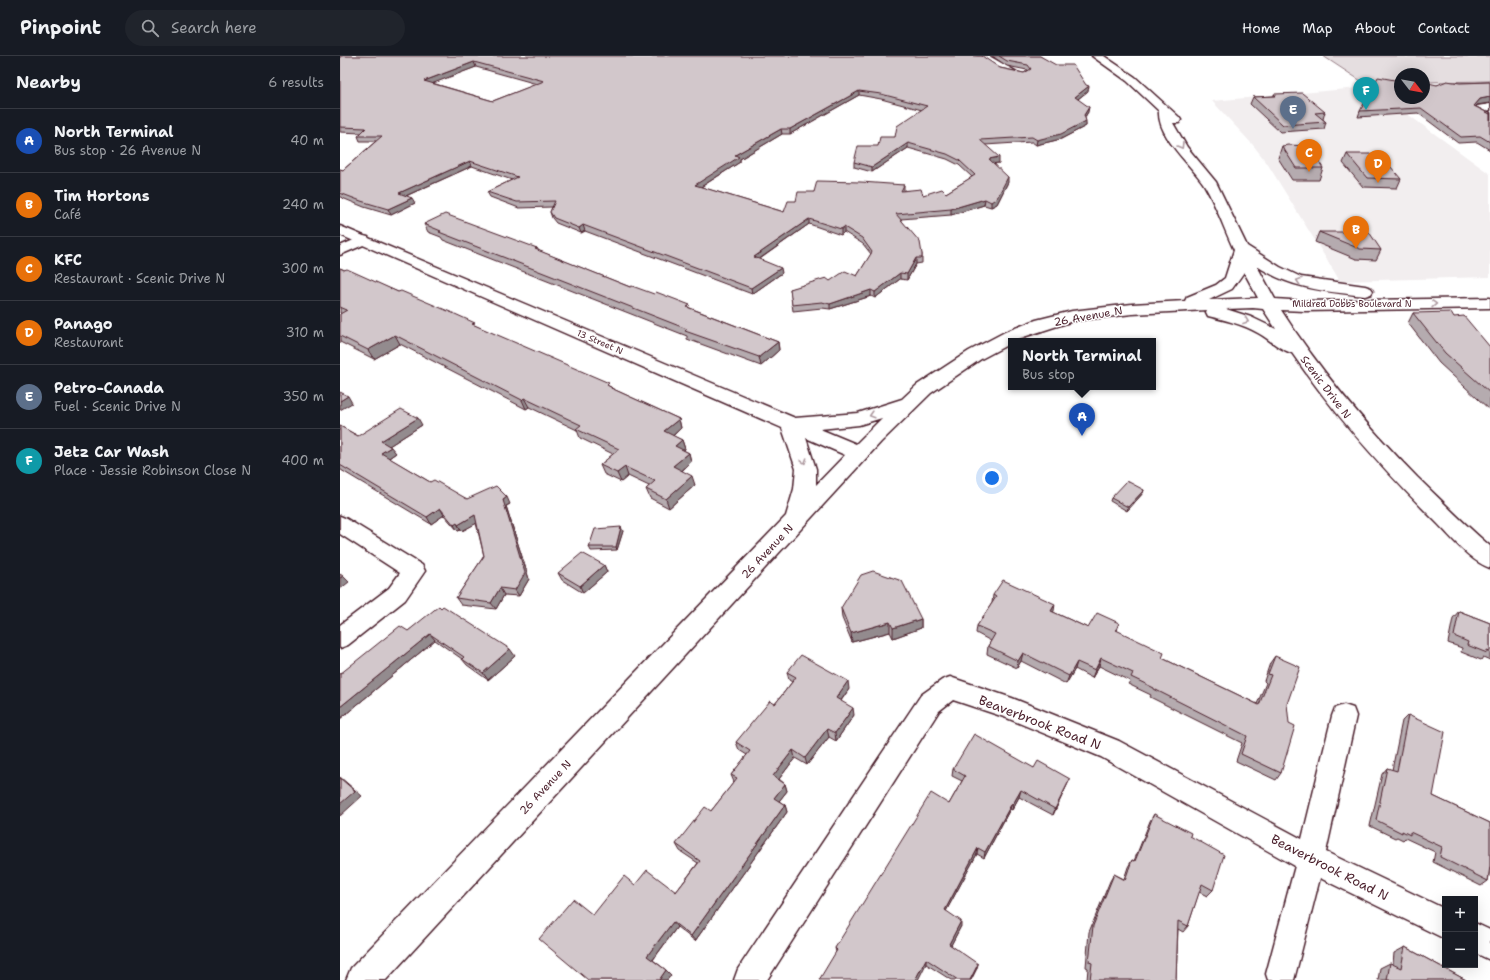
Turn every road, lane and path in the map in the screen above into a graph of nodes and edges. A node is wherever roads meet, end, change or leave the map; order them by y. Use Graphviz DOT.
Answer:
graph roads {
  1 [pos="983,56"];
  2 [pos="1097,56"];
  3 [pos="1024,73"];
  4 [pos="1490,107"];
  5 [pos="1490,117"];
  6 [pos="340,230"];
  7 [pos="363,240"];
  8 [pos="1242,249"];
  9 [pos="340,251"];
  10 [pos="1490,290"];
  11 [pos="1365,291"];
  12 [pos="1490,302"];
  13 [pos="1269,303"];
  14 [pos="1181,306"];
  15 [pos="1301,355"];
  16 [pos="910,403"];
  17 [pos="791,425"];
  18 [pos="860,453"];
  19 [pos="340,524"];
  20 [pos="793,524"];
  21 [pos="1490,558"];
  22 [pos="340,638"];
  23 [pos="1344,716"];
  24 [pos="1312,859"];
  25 [pos="1442,923"];
  26 [pos="1478,939"];
  27 [pos="1490,945"];
  28 [pos="1281,974"];
  29 [pos="364,980"];
  30 [pos="749,980"];
  1 -- 3 [label="street"];
  2 -- 8 [label="main road, Scenic Drive N"];
  4 -- 5 [label="street"];
  6 -- 7 [label="main road, 13 Street N"];
  7 -- 9 [label="street"];
  7 -- 17 [label="main road, 13 Street N"];
  11 -- 8 [label="main road, one-way"];
  8 -- 13 [label="main road, Scenic Drive N"];
  8 -- 14 [label="main road"];
  10 -- 11 [label="main road, Mildred Dobbs Boulevard N"];
  11 -- 13 [label="main road, Mildred Dobbs Boulevard N"];
  13 -- 12 [label="main road, Mildred Dobbs Boulevard N, one-way"];
  13 -- 14 [label="main road, 26 Avenue N"];
  13 -- 15 [label="main road, Scenic Drive N"];
  14 -- 15 [label="main road, one-way"];
  14 -- 16 [label="main road, 26 Avenue N"];
  15 -- 21 [label="main road, Scenic Drive N"];
  16 -- 17 [label="main road, one-way"];
  16 -- 18 [label="main road, 26 Avenue N"];
  17 -- 18 [label="main road, 13 Street N"];
  17 -- 20 [label="main road, one-way"];
  18 -- 20 [label="main road, 26 Avenue N"];
  19 -- 22 [label="street"];
  20 -- 29 [label="main road, 26 Avenue N"];
  23 -- 24 [label="street"];
  24 -- 25 [label="street, Beaverbrook Road N"];
  24 -- 28 [label="street"];
  24 -- 30 [label="street, Beaverbrook Road N"];
  26 -- 27 [label="street"];
}
